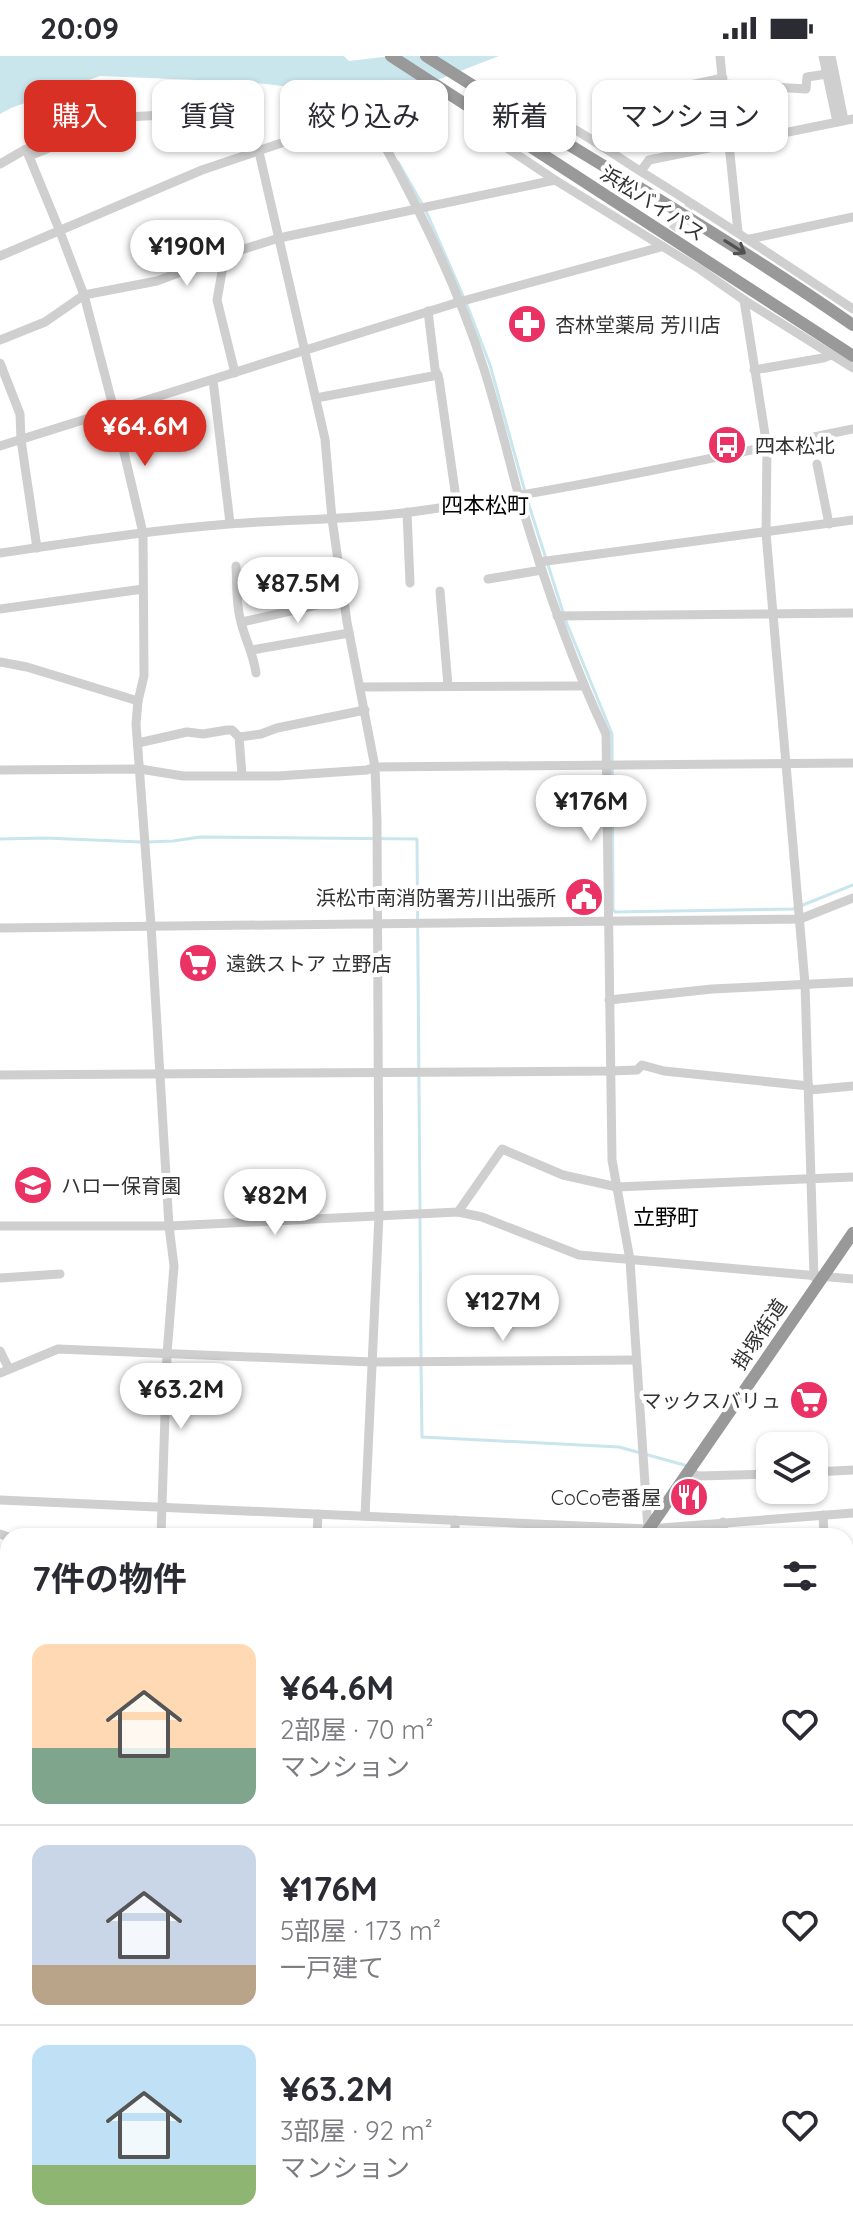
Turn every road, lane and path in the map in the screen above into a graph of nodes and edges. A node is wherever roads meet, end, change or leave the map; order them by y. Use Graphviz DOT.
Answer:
graph roads {
  1 [pos="391,56"];
  2 [pos="426,56"];
  3 [pos="720,56"];
  4 [pos="823,56"];
  5 [pos="831,56"];
  6 [pos="827,74"];
  7 [pos="724,80"];
  8 [pos="788,87"];
  9 [pos="152,114"];
  10 [pos="845,120"];
  11 [pos="576,130"];
  12 [pos="788,132"];
  13 [pos="264,150"];
  14 [pos="259,152"];
  15 [pos="513,152"];
  16 [pos="689,152"];
  17 [pos="730,152"];
  18 [pos="29,156"];
  19 [pos="0,164"];
  20 [pos="641,171"];
  21 [pos="555,180"];
  22 [pos="418,208"];
  23 [pos="853,217"];
  24 [pos="59,229"];
  25 [pos="738,232"];
  26 [pos="279,238"];
  27 [pos="750,239"];
  28 [pos="661,247"];
  29 [pos="225,255"];
  30 [pos="0,256"];
  31 [pos="84,295"];
  32 [pos="744,300"];
  33 [pos="459,302"];
  34 [pos="852,307"];
  35 [pos="428,311"];
  36 [pos="853,325"];
  37 [pos="0,340"];
  38 [pos="306,350"];
  39 [pos="831,355"];
  40 [pos="853,356"];
  41 [pos="0,363"];
  42 [pos="853,368"];
  43 [pos="754,370"];
  44 [pos="235,373"];
  45 [pos="438,375"];
  46 [pos="213,380"];
  47 [pos="316,398"];
  48 [pos="114,410"];
  49 [pos="853,429"];
  50 [pos="21,440"];
  51 [pos="0,446"];
  52 [pos="767,447"];
  53 [pos="817,464"];
  54 [pos="519,496"];
  55 [pos="457,505"];
  56 [pos="407,512"];
  57 [pos="332,519"];
  58 [pos="853,520"];
  59 [pos="230,523"];
  60 [pos="829,524"];
  61 [pos="143,533"];
  62 [pos="766,533"];
  63 [pos="37,548"];
  64 [pos="0,553"];
  65 [pos="236,566"];
  66 [pos="540,566"];
  67 [pos="488,579"];
  68 [pos="410,583"];
  69 [pos="143,589"];
  70 [pos="440,591"];
  71 [pos="343,599"];
  72 [pos="0,609"];
  73 [pos="774,613"];
  74 [pos="853,613"];
  75 [pos="557,616"];
  76 [pos="242,622"];
  77 [pos="349,633"];
  78 [pos="252,650"];
  79 [pos="0,662"];
  80 [pos="256,673"];
  81 [pos="448,686"];
  82 [pos="583,686"];
  83 [pos="360,687"];
  84 [pos="138,701"];
  85 [pos="365,710"];
  86 [pos="239,737"];
  87 [pos="138,743"];
  88 [pos="786,762"];
  89 [pos="853,763"];
  90 [pos="610,764"];
  91 [pos="375,767"];
  92 [pos="140,769"];
  93 [pos="0,770"];
  94 [pos="242,775"];
  95 [pos="853,898"];
  96 [pos="800,919"];
  97 [pos="608,921"];
  98 [pos="377,923"];
  99 [pos="151,925"];
  100 [pos="0,928"];
  101 [pos="853,982"];
  102 [pos="805,984"];
  103 [pos="609,1000"];
  104 [pos="610,1071"];
  105 [pos="379,1072"];
  106 [pos="160,1074"];
  107 [pos="0,1075"];
  108 [pos="853,1086"];
  109 [pos="809,1088"];
  110 [pos="853,1177"];
  111 [pos="812,1179"];
  112 [pos="617,1187"];
  113 [pos="458,1212"];
  114 [pos="379,1215"];
  115 [pos="0,1226"];
  116 [pos="169,1226"];
  117 [pos="853,1233"];
  118 [pos="630,1260"];
  119 [pos="60,1274"];
  120 [pos="818,1277"];
  121 [pos="0,1278"];
  122 [pos="853,1279"];
  123 [pos="0,1351"];
  124 [pos="167,1354"];
  125 [pos="635,1360"];
  126 [pos="372,1362"];
  127 [pos="5,1371"];
  128 [pos="691,1469"];
  129 [pos="853,1470"];
  130 [pos="828,1471"];
  131 [pos="756,1474"];
  132 [pos="0,1500"];
  133 [pos="162,1508"];
  134 [pos="853,1513"];
  135 [pos="318,1514"];
  136 [pos="823,1515"];
  137 [pos="365,1516"];
  138 [pos="455,1520"];
  139 [pos="723,1522"];
  140 [pos="161,1528"];
  141 [pos="317,1528"];
  142 [pos="455,1528"];
  143 [pos="573,1528"];
  144 [pos="646,1528"];
  145 [pos="650,1528"];
  146 [pos="681,1528"];
  147 [pos="723,1528"];
  148 [pos="824,1528"];
  1 -- 40 [label="highway, 浜松バイパス"];
  2 -- 36 [label="highway, 浜松バイパス, one-way"];
  3 -- 7 [label="street"];
  4 -- 6 [label="street"];
  5 -- 10 [label="street"];
  6 -- 8 [label="street"];
  6 -- 10 [label="street"];
  9 -- 18 [label="street"];
  10 -- 12 [label="street"];
  11 -- 20 [label="street"];
  13 -- 22 [label="street"];
  14 -- 24 [label="street"];
  14 -- 26 [label="street"];
  15 -- 21 [label="street"];
  16 -- 20 [label="street"];
  17 -- 25 [label="street"];
  18 -- 19 [label="street"];
  18 -- 24 [label="street"];
  20 -- 25 [label="street"];
  21 -- 22 [label="street"];
  21 -- 28 [label="street"];
  22 -- 26 [label="street"];
  22 -- 33 [label="street"];
  23 -- 27 [label="street"];
  24 -- 30 [label="street"];
  24 -- 31 [label="street"];
  25 -- 27 [label="street"];
  26 -- 29 [label="street"];
  26 -- 38 [label="street"];
  27 -- 34 [label="street"];
  28 -- 32 [label="street"];
  28 -- 33 [label="street"];
  29 -- 31 [label="street"];
  29 -- 44 [label="street"];
  31 -- 37 [label="street"];
  31 -- 48 [label="street"];
  32 -- 39 [label="street"];
  32 -- 43 [label="street"];
  33 -- 35 [label="street"];
  33 -- 54 [label="street"];
  35 -- 38 [label="street"];
  35 -- 45 [label="street"];
  38 -- 44 [label="street"];
  38 -- 47 [label="street"];
  39 -- 42 [label="street"];
  39 -- 43 [label="street"];
  41 -- 50 [label="street"];
  43 -- 52 [label="street"];
  44 -- 46 [label="street"];
  45 -- 47 [label="street"];
  45 -- 55 [label="street"];
  46 -- 48 [label="street"];
  46 -- 59 [label="street"];
  47 -- 57 [label="street"];
  48 -- 50 [label="street"];
  48 -- 61 [label="street"];
  49 -- 52 [label="street"];
  50 -- 51 [label="street"];
  50 -- 63 [label="street"];
  52 -- 54 [label="street"];
  52 -- 62 [label="street"];
  53 -- 60 [label="street"];
  54 -- 55 [label="street"];
  54 -- 66 [label="street"];
  55 -- 56 [label="street"];
  56 -- 57 [label="street"];
  56 -- 68 [label="street"];
  57 -- 59 [label="street"];
  57 -- 71 [label="street"];
  58 -- 60 [label="street"];
  59 -- 61 [label="street"];
  60 -- 62 [label="street"];
  61 -- 63 [label="street"];
  61 -- 69 [label="street"];
  62 -- 66 [label="street"];
  62 -- 73 [label="street"];
  63 -- 64 [label="street"];
  65 -- 76 [label="street"];
  66 -- 67 [label="street"];
  66 -- 75 [label="street"];
  69 -- 72 [label="street"];
  69 -- 84 [label="street"];
  70 -- 81 [label="street"];
  71 -- 76 [label="street"];
  71 -- 77 [label="street"];
  73 -- 74 [label="street"];
  73 -- 75 [label="street"];
  73 -- 88 [label="street"];
  75 -- 82 [label="street"];
  76 -- 78 [label="street"];
  77 -- 78 [label="street"];
  77 -- 83 [label="street"];
  78 -- 80 [label="street"];
  79 -- 84 [label="street"];
  81 -- 82 [label="street"];
  81 -- 83 [label="street"];
  82 -- 90 [label="street"];
  83 -- 85 [label="street"];
  84 -- 87 [label="street"];
  85 -- 86 [label="street"];
  85 -- 91 [label="street"];
  86 -- 87 [label="street"];
  86 -- 94 [label="street"];
  87 -- 92 [label="street"];
  88 -- 89 [label="street"];
  88 -- 90 [label="street"];
  88 -- 96 [label="street"];
  90 -- 91 [label="street"];
  90 -- 97 [label="street"];
  91 -- 94 [label="street"];
  91 -- 98 [label="street"];
  92 -- 93 [label="street"];
  92 -- 94 [label="street"];
  92 -- 99 [label="street"];
  95 -- 96 [label="street"];
  96 -- 97 [label="street"];
  96 -- 102 [label="street"];
  97 -- 98 [label="street"];
  97 -- 103 [label="street"];
  98 -- 99 [label="street"];
  98 -- 105 [label="street"];
  99 -- 100 [label="street"];
  99 -- 106 [label="street"];
  101 -- 102 [label="street"];
  102 -- 103 [label="street"];
  102 -- 109 [label="street"];
  103 -- 104 [label="street"];
  104 -- 105 [label="street"];
  104 -- 109 [label="street"];
  104 -- 112 [label="street"];
  105 -- 106 [label="street"];
  105 -- 114 [label="street"];
  106 -- 107 [label="street"];
  106 -- 116 [label="street"];
  108 -- 109 [label="street"];
  109 -- 111 [label="street"];
  110 -- 111 [label="street"];
  111 -- 112 [label="street"];
  111 -- 120 [label="street"];
  112 -- 113 [label="street"];
  112 -- 118 [label="street"];
  113 -- 114 [label="street"];
  113 -- 118 [label="street"];
  114 -- 116 [label="street"];
  114 -- 126 [label="street"];
  115 -- 116 [label="street"];
  116 -- 124 [label="street"];
  117 -- 120 [label="highway, 掛塚街道"];
  118 -- 120 [label="street"];
  118 -- 125 [label="street"];
  119 -- 121 [label="street"];
  120 -- 122 [label="street"];
  120 -- 128 [label="highway, 掛塚街道"];
  123 -- 127 [label="street"];
  124 -- 126 [label="street"];
  124 -- 127 [label="street"];
  124 -- 133 [label="street"];
  125 -- 126 [label="street"];
  125 -- 144 [label="street"];
  126 -- 137 [label="street"];
  128 -- 131 [label="street"];
  128 -- 145 [label="highway, 掛塚街道"];
  129 -- 130 [label="street"];
  132 -- 133 [label="street"];
  133 -- 135 [label="street"];
  133 -- 140 [label="street"];
  134 -- 136 [label="street"];
  135 -- 137 [label="street"];
  135 -- 141 [label="street"];
  136 -- 139 [label="street"];
  136 -- 148 [label="street"];
  137 -- 138 [label="street"];
  138 -- 142 [label="street"];
  138 -- 143 [label="street"];
  139 -- 146 [label="street"];
  139 -- 147 [label="street"];
}
